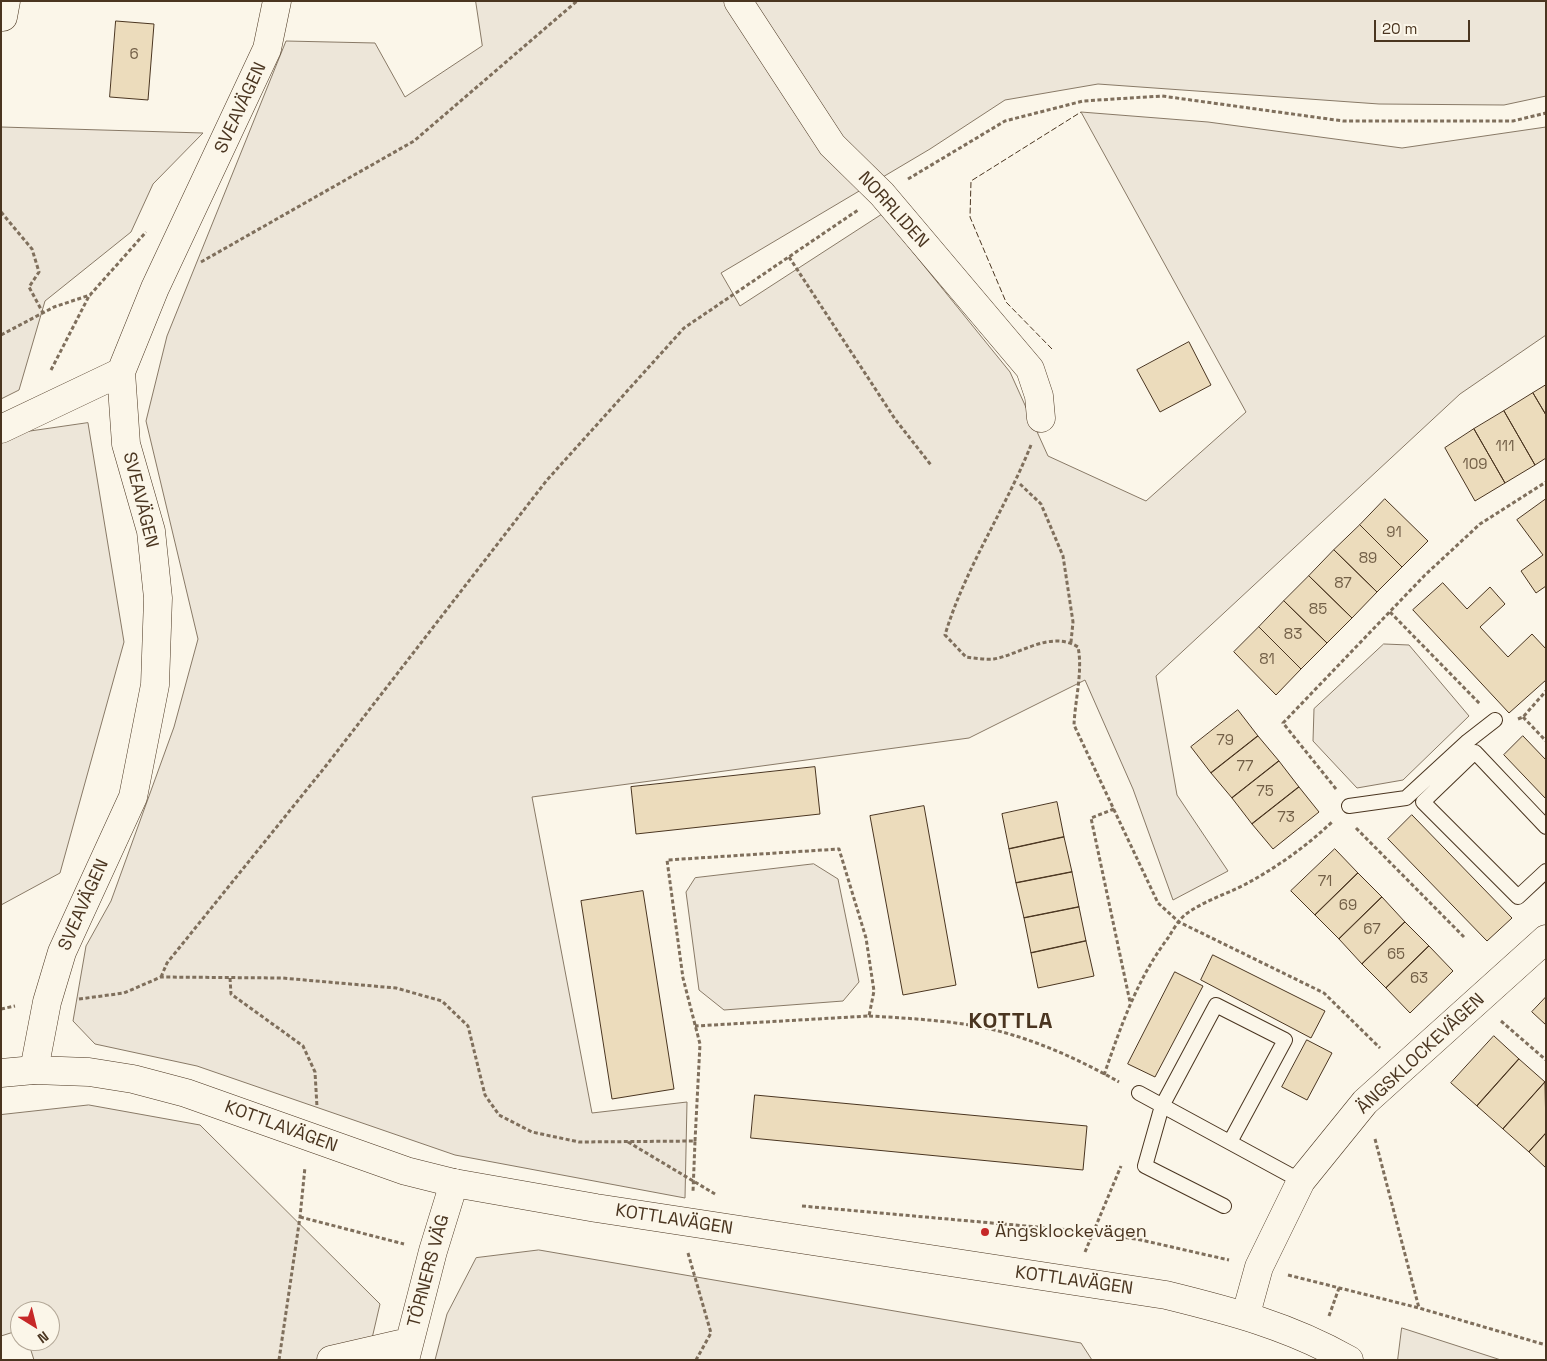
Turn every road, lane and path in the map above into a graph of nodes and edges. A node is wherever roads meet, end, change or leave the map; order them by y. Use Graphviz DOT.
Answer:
graph roads {
  1 [pos="277,1"];
  2 [pos="577,1"];
  3 [pos="738,1"];
  4 [pos="1546,113"];
  5 [pos="882,194"];
  6 [pos="1,212"];
  7 [pos="147,230"];
  8 [pos="789,256"];
  9 [pos="198,264"];
  10 [pos="90,295"];
  11 [pos="43,313"];
  12 [pos="1,335"];
  13 [pos="121,372"];
  14 [pos="50,406"];
  15 [pos="1041,418"];
  16 [pos="1,429"];
  17 [pos="931,465"];
  18 [pos="1546,482"];
  19 [pos="1020,484"];
  20 [pos="1390,612"];
  21 [pos="1071,642"];
  22 [pos="1546,691"];
  23 [pos="1523,717"];
  24 [pos="1495,720"];
  25 [pos="1546,741"];
  26 [pos="1114,809"];
  27 [pos="1345,809"];
  28 [pos="1546,827"];
  29 [pos="1546,871"];
  30 [pos="1179,922"];
  31 [pos="1464,937"];
  32 [pos="1546,938"];
  33 [pos="1478,1000"];
  34 [pos="1130,1002"];
  35 [pos="869,1016"];
  36 [pos="695,1026"];
  37 [pos="1546,1060"];
  38 [pos="1402,1069"];
  39 [pos="34,1070"];
  40 [pos="1,1073"];
  41 [pos="1104,1074"];
  42 [pos="1139,1094"];
  43 [pos="1365,1102"];
  44 [pos="1162,1106"];
  45 [pos="695,1141"];
  46 [pos="628,1142"];
  47 [pos="1230,1142"];
  48 [pos="1122,1162"];
  49 [pos="692,1179"];
  50 [pos="1302,1181"];
  51 [pos="454,1183"];
  52 [pos="723,1200"];
  53 [pos="800,1206"];
  54 [pos="1224,1206"];
  55 [pos="300,1218"];
  56 [pos="694,1222"];
  57 [pos="1093,1232"];
  58 [pos="433,1251"];
  59 [pos="1259,1267"];
  60 [pos="1074,1281"];
  61 [pos="1419,1308"];
  62 [pos="1246,1314"];
  63 [pos="1546,1345"];
  64 [pos="407,1351"];
  65 [pos="330,1360"];
  66 [pos="696,1360"];
  67 [pos="1349,1360"];
  1 -- 13 [label="street, SVEAVÄGEN"];
  2 -- 9 [label="path"];
  3 -- 5 [label="street, NORRLIDEN"];
  4 -- 5 [label="path"];
  5 -- 8 [label="path"];
  5 -- 15 [label="street, NORRLIDEN"];
  6 -- 11 [label="path"];
  7 -- 10 [label="path"];
  8 -- 17 [label="path"];
  8 -- 46 [label="path"];
  10 -- 11 [label="path"];
  10 -- 14 [label="path"];
  11 -- 12 [label="path"];
  13 -- 14 [label="street"];
  13 -- 39 [label="street, SVEAVÄGEN"];
  14 -- 16 [label="street"];
  15 -- 21 [label="path"];
  18 -- 20 [label="path"];
  19 -- 21 [label="path"];
  20 -- 24 [label="path"];
  20 -- 27 [label="path"];
  21 -- 26 [label="path"];
  22 -- 23 [label="path"];
  23 -- 24 [label="path"];
  23 -- 25 [label="path"];
  24 -- 27 [label="lane"];
  26 -- 30 [label="path"];
  26 -- 34 [label="path"];
  27 -- 30 [label="path"];
  27 -- 31 [label="path"];
  28 -- 29 [label="lane"];
  30 -- 34 [label="path"];
  30 -- 38 [label="path"];
  32 -- 33 [label="street, ÄNGSKLOCKEVÄGEN"];
  33 -- 37 [label="path"];
  33 -- 38 [label="street, ÄNGSKLOCKEVÄGEN"];
  34 -- 41 [label="path"];
  35 -- 36 [label="path"];
  35 -- 36 [label="path"];
  35 -- 41 [label="path"];
  36 -- 45 [label="path"];
  38 -- 43 [label="street, ÄNGSKLOCKEVÄGEN"];
  39 -- 40 [label="street, KOTTLAVÄGEN"];
  39 -- 51 [label="street, KOTTLAVÄGEN"];
  41 -- 42 [label="path"];
  42 -- 44 [label="lane"];
  43 -- 50 [label="street, ÄNGSKLOCKEVÄGEN"];
  43 -- 61 [label="path"];
  44 -- 47 [label="lane"];
  44 -- 47 [label="lane"];
  44 -- 54 [label="lane"];
  45 -- 46 [label="path"];
  45 -- 49 [label="path"];
  46 -- 49 [label="path"];
  47 -- 50 [label="lane"];
  48 -- 57 [label="path"];
  49 -- 52 [label="path"];
  49 -- 56 [label="path"];
  50 -- 59 [label="street, ÄNGSKLOCKEVÄGEN"];
  51 -- 56 [label="street, KOTTLAVÄGEN"];
  51 -- 58 [label="street, TÖRNERS VÄG"];
  53 -- 57 [label="path"];
  55 -- 58 [label="path"];
  56 -- 60 [label="street, KOTTLAVÄGEN"];
  56 -- 66 [label="path"];
  57 -- 59 [label="path"];
  57 -- 60 [label="path"];
  58 -- 64 [label="street, TÖRNERS VÄG"];
  59 -- 61 [label="path"];
  59 -- 62 [label="street, ÄNGSKLOCKEVÄGEN"];
  60 -- 62 [label="street, KOTTLAVÄGEN"];
  61 -- 63 [label="path"];
  62 -- 67 [label="street, KOTTLAVÄGEN"];
  64 -- 65 [label="street"];
}
